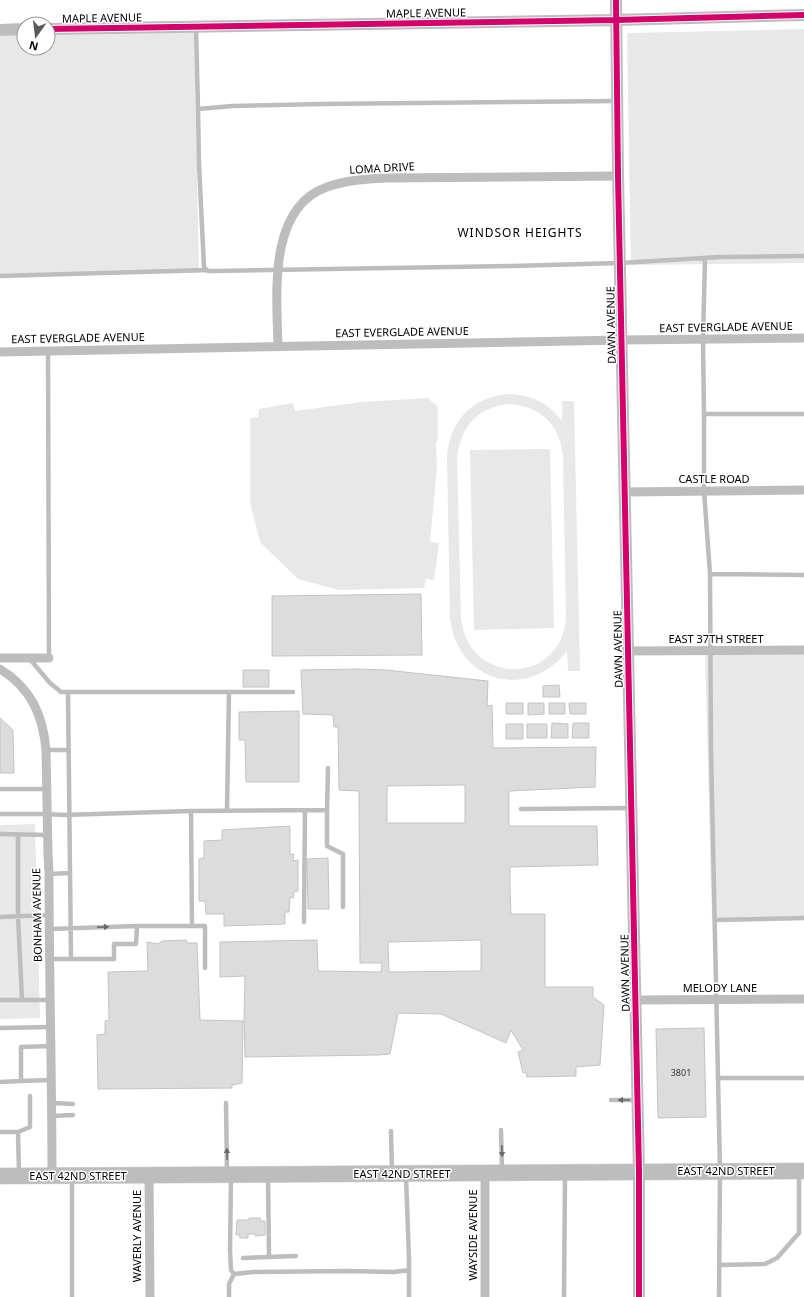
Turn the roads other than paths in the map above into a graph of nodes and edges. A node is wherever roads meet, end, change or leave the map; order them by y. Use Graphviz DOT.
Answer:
graph roads {
  1 [pos="616,0"];
  2 [pos="804,15"];
  3 [pos="616,20"];
  4 [pos="196,26"];
  5 [pos="16,29"];
  6 [pos="56,29"];
  7 [pos="0,30"];
  8 [pos="617,101"];
  9 [pos="198,110"];
  10 [pos="618,176"];
  11 [pos="804,256"];
  12 [pos="705,258"];
  13 [pos="620,263"];
  14 [pos="207,270"];
  15 [pos="278,270"];
  16 [pos="0,276"];
  17 [pos="804,338"];
  18 [pos="621,340"];
  19 [pos="703,340"];
  20 [pos="278,347"];
  21 [pos="48,351"];
  22 [pos="0,352"];
  23 [pos="704,414"];
  24 [pos="804,414"];
  25 [pos="804,490"];
  26 [pos="704,491"];
  27 [pos="625,492"];
  28 [pos="710,574"];
  29 [pos="804,575"];
  30 [pos="804,650"];
  31 [pos="628,651"];
  32 [pos="710,651"];
  33 [pos="0,658"];
  34 [pos="29,658"];
  35 [pos="49,658"];
  36 [pos="0,669"];
  37 [pos="68,692"];
  38 [pos="229,692"];
  39 [pos="293,692"];
  40 [pos="46,750"];
  41 [pos="68,750"];
  42 [pos="328,768"];
  43 [pos="0,789"];
  44 [pos="47,789"];
  45 [pos="631,808"];
  46 [pos="521,809"];
  47 [pos="305,810"];
  48 [pos="327,810"];
  49 [pos="191,811"];
  50 [pos="227,811"];
  51 [pos="0,814"];
  52 [pos="47,814"];
  53 [pos="69,815"];
  54 [pos="0,834"];
  55 [pos="18,834"];
  56 [pos="48,834"];
  57 [pos="49,874"];
  58 [pos="70,874"];
  59 [pos="344,907"];
  60 [pos="49,915"];
  61 [pos="18,916"];
  62 [pos="0,917"];
  63 [pos="804,918"];
  64 [pos="715,920"];
  65 [pos="304,922"];
  66 [pos="137,926"];
  67 [pos="192,926"];
  68 [pos="49,929"];
  69 [pos="70,929"];
  70 [pos="50,959"];
  71 [pos="70,959"];
  72 [pos="205,968"];
  73 [pos="804,999"];
  74 [pos="0,1000"];
  75 [pos="22,1000"];
  76 [pos="50,1000"];
  77 [pos="635,1000"];
  78 [pos="717,1000"];
  79 [pos="51,1027"];
  80 [pos="0,1028"];
  81 [pos="51,1046"];
  82 [pos="718,1078"];
  83 [pos="804,1078"];
  84 [pos="52,1080"];
  85 [pos="21,1081"];
  86 [pos="0,1082"];
  87 [pos="30,1096"];
  88 [pos="611,1100"];
  89 [pos="638,1100"];
  90 [pos="226,1103"];
  91 [pos="52,1104"];
  92 [pos="73,1104"];
  93 [pos="52,1116"];
  94 [pos="73,1116"];
  95 [pos="501,1130"];
  96 [pos="391,1131"];
  97 [pos="0,1132"];
  98 [pos="18,1132"];
  99 [pos="720,1171"];
  100 [pos="802,1171"];
  101 [pos="565,1172"];
  102 [pos="639,1172"];
  103 [pos="485,1173"];
  104 [pos="502,1173"];
  105 [pos="268,1174"];
  106 [pos="399,1174"];
  107 [pos="149,1175"];
  108 [pos="229,1175"];
  109 [pos="0,1176"];
  110 [pos="19,1176"];
  111 [pos="52,1176"];
  112 [pos="72,1176"];
  113 [pos="296,1256"];
  114 [pos="269,1257"];
  115 [pos="243,1258"];
  116 [pos="719,1265"];
  117 [pos="409,1270"];
  118 [pos="234,1274"];
  119 [pos="72,1297"];
  120 [pos="150,1297"];
  121 [pos="229,1297"];
  122 [pos="409,1297"];
  123 [pos="485,1297"];
  124 [pos="564,1297"];
  125 [pos="639,1297"];
  126 [pos="719,1297"];
  1 -- 3 [label="street, DAWN AVENUE"];
  2 -- 3 [label="street, MAPLE AVENUE"];
  3 -- 4 [label="street, MAPLE AVENUE"];
  3 -- 8 [label="street, DAWN AVENUE"];
  4 -- 6 [label="street, MAPLE AVENUE"];
  4 -- 9 [label="lane"];
  5 -- 7 [label="street"];
  8 -- 9 [label="lane"];
  8 -- 10 [label="street, DAWN AVENUE"];
  9 -- 14 [label="lane"];
  10 -- 13 [label="street, DAWN AVENUE"];
  10 -- 15 [label="street, LOMA DRIVE"];
  11 -- 12 [label="lane"];
  12 -- 13 [label="lane"];
  12 -- 19 [label="lane"];
  13 -- 15 [label="lane"];
  13 -- 18 [label="street, DAWN AVENUE"];
  14 -- 15 [label="lane"];
  14 -- 16 [label="lane"];
  15 -- 20 [label="street, LOMA DRIVE"];
  17 -- 19 [label="street, EAST EVERGLADE AVENUE"];
  18 -- 19 [label="street, EAST EVERGLADE AVENUE"];
  18 -- 20 [label="street, EAST EVERGLADE AVENUE"];
  18 -- 27 [label="street, DAWN AVENUE"];
  19 -- 23 [label="lane"];
  20 -- 21 [label="street, EAST EVERGLADE AVENUE"];
  21 -- 22 [label="street, EAST EVERGLADE AVENUE"];
  21 -- 35 [label="lane"];
  23 -- 24 [label="lane"];
  23 -- 26 [label="lane"];
  25 -- 26 [label="street, CASTLE ROAD"];
  26 -- 27 [label="street, CASTLE ROAD"];
  26 -- 28 [label="lane"];
  27 -- 31 [label="street, DAWN AVENUE"];
  28 -- 29 [label="lane"];
  28 -- 32 [label="lane"];
  30 -- 32 [label="street, EAST 37TH STREET"];
  31 -- 32 [label="street, EAST 37TH STREET"];
  31 -- 45 [label="street, DAWN AVENUE"];
  32 -- 64 [label="lane"];
  33 -- 34 [label="street"];
  34 -- 35 [label="street"];
  34 -- 37 [label="lane"];
  36 -- 40 [label="street, BONHAM AVENUE"];
  37 -- 38 [label="lane"];
  37 -- 41 [label="lane"];
  38 -- 39 [label="lane"];
  38 -- 50 [label="lane"];
  40 -- 41 [label="lane"];
  40 -- 44 [label="street, BONHAM AVENUE"];
  41 -- 53 [label="lane"];
  42 -- 48 [label="lane"];
  43 -- 44 [label="lane"];
  44 -- 52 [label="street, BONHAM AVENUE"];
  45 -- 46 [label="lane"];
  45 -- 77 [label="street, DAWN AVENUE"];
  47 -- 48 [label="lane"];
  47 -- 50 [label="lane"];
  47 -- 65 [label="lane"];
  48 -- 59 [label="lane"];
  49 -- 50 [label="lane"];
  49 -- 53 [label="lane"];
  49 -- 67 [label="lane"];
  51 -- 52 [label="lane"];
  52 -- 53 [label="lane"];
  52 -- 56 [label="street, BONHAM AVENUE"];
  53 -- 58 [label="lane"];
  54 -- 55 [label="lane"];
  55 -- 56 [label="lane"];
  55 -- 61 [label="lane"];
  56 -- 57 [label="street, BONHAM AVENUE"];
  57 -- 58 [label="lane"];
  57 -- 60 [label="street, BONHAM AVENUE"];
  58 -- 69 [label="lane"];
  60 -- 61 [label="lane"];
  60 -- 68 [label="street, BONHAM AVENUE"];
  61 -- 62 [label="lane"];
  61 -- 75 [label="lane"];
  63 -- 64 [label="lane"];
  64 -- 78 [label="lane"];
  66 -- 67 [label="lane"];
  69 -- 66 [label="lane, one-way"];
  66 -- 71 [label="lane"];
  67 -- 72 [label="lane"];
  68 -- 69 [label="lane"];
  68 -- 70 [label="street, BONHAM AVENUE"];
  69 -- 71 [label="lane"];
  70 -- 71 [label="lane"];
  70 -- 76 [label="street, BONHAM AVENUE"];
  73 -- 78 [label="street, MELODY LANE"];
  74 -- 75 [label="lane"];
  75 -- 76 [label="lane"];
  76 -- 79 [label="street, BONHAM AVENUE"];
  77 -- 78 [label="street, MELODY LANE"];
  77 -- 89 [label="street, DAWN AVENUE"];
  78 -- 82 [label="lane"];
  79 -- 80 [label="lane"];
  79 -- 81 [label="street, BONHAM AVENUE"];
  81 -- 84 [label="street, BONHAM AVENUE"];
  81 -- 85 [label="lane"];
  82 -- 83 [label="lane"];
  82 -- 99 [label="lane"];
  84 -- 85 [label="lane"];
  84 -- 91 [label="street, BONHAM AVENUE"];
  85 -- 86 [label="lane"];
  87 -- 98 [label="lane"];
  89 -- 88 [label="lane, one-way"];
  89 -- 102 [label="street, DAWN AVENUE"];
  108 -- 90 [label="lane, one-way"];
  91 -- 92 [label="lane"];
  91 -- 93 [label="street, BONHAM AVENUE"];
  93 -- 94 [label="lane"];
  93 -- 111 [label="street, BONHAM AVENUE"];
  95 -- 104 [label="lane, one-way"];
  96 -- 106 [label="lane"];
  97 -- 98 [label="lane"];
  98 -- 110 [label="lane"];
  99 -- 100 [label="highway, EAST 42ND STREET"];
  99 -- 102 [label="highway, EAST 42ND STREET"];
  99 -- 116 [label="lane"];
  100 -- 116 [label="lane"];
  101 -- 102 [label="highway, EAST 42ND STREET"];
  101 -- 104 [label="highway, EAST 42ND STREET"];
  101 -- 124 [label="lane"];
  102 -- 125 [label="street, DAWN AVENUE"];
  103 -- 104 [label="highway, EAST 42ND STREET"];
  103 -- 106 [label="highway, EAST 42ND STREET"];
  103 -- 123 [label="street, WAYSIDE AVENUE"];
  105 -- 106 [label="highway, EAST 42ND STREET"];
  105 -- 108 [label="highway, EAST 42ND STREET"];
  105 -- 114 [label="lane"];
  106 -- 117 [label="lane"];
  107 -- 108 [label="highway, EAST 42ND STREET"];
  107 -- 112 [label="highway, EAST 42ND STREET"];
  107 -- 120 [label="street, WAVERLY AVENUE"];
  108 -- 118 [label="lane"];
  109 -- 110 [label="highway, EAST 42ND STREET"];
  110 -- 111 [label="highway, EAST 42ND STREET"];
  111 -- 112 [label="highway, EAST 42ND STREET"];
  112 -- 119 [label="lane"];
  113 -- 114 [label="lane"];
  114 -- 115 [label="lane"];
  116 -- 126 [label="lane"];
  117 -- 118 [label="lane"];
  117 -- 122 [label="lane"];
  118 -- 121 [label="lane"];
}
